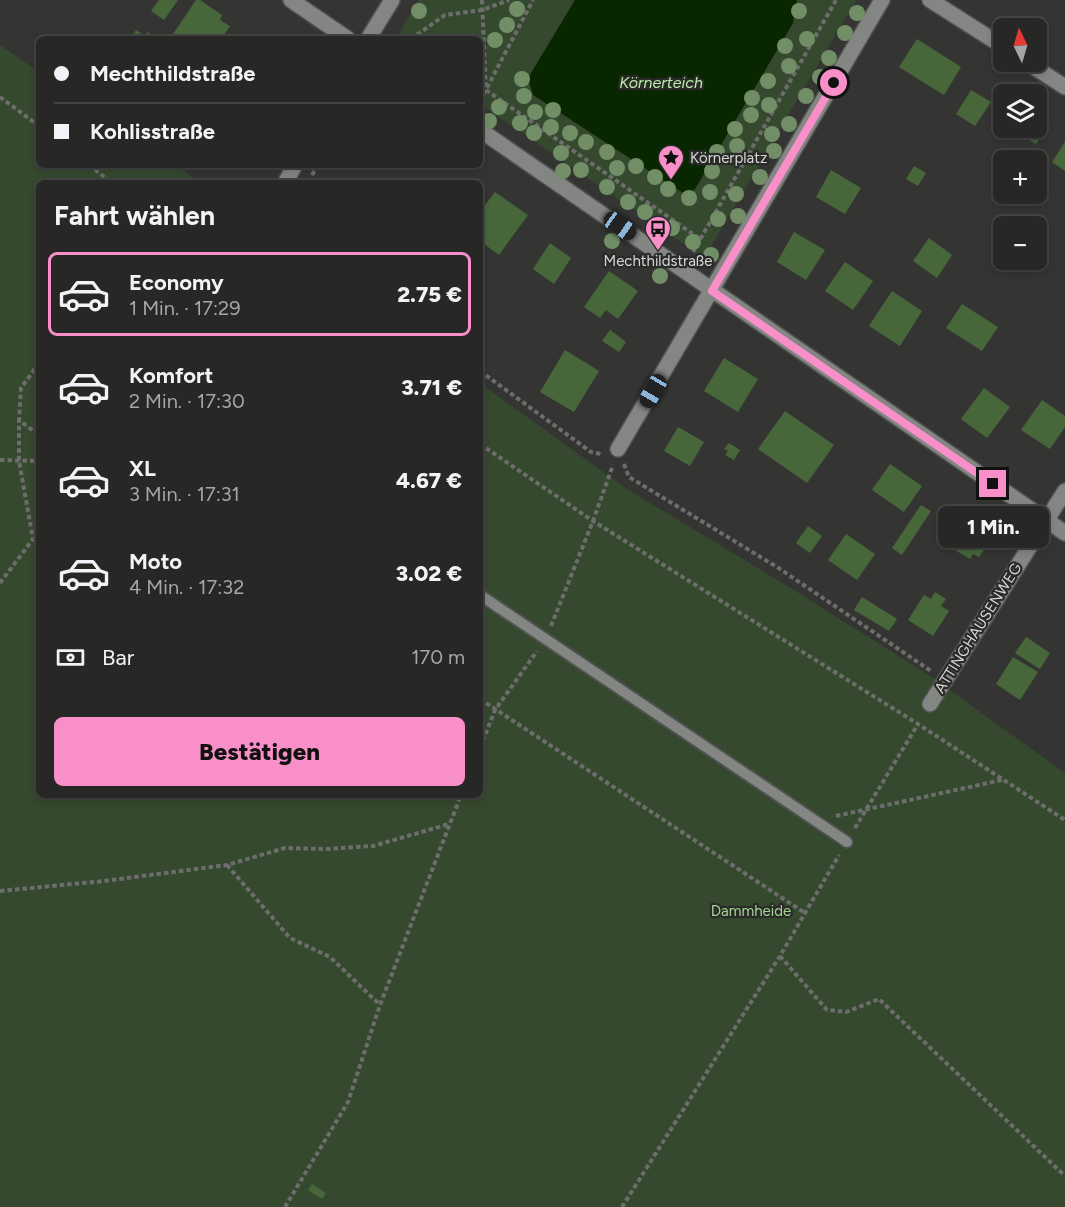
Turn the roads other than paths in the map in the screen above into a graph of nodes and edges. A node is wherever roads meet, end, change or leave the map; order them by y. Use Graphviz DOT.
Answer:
graph roads {
  1 [pos="291,0"];
  2 [pos="392,0"];
  3 [pos="882,0"];
  4 [pos="930,0"];
  5 [pos="344,36"];
  6 [pos="370,36"];
  7 [pos="993,40"];
  8 [pos="1042,72"];
  9 [pos="1065,87"];
  10 [pos="483,132"];
  11 [pos="712,291"];
  12 [pos="618,449"];
  13 [pos="1065,491"];
  14 [pos="1046,520"];
  15 [pos="1065,533"];
  16 [pos="483,597"];
  17 [pos="930,704"];
  18 [pos="847,842"];
  1 -- 5 [label="street"];
  2 -- 6 [label="street"];
  3 -- 11 [label="street"];
  4 -- 7 [label="street"];
  8 -- 9 [label="street"];
  10 -- 11 [label="street"];
  11 -- 12 [label="street"];
  11 -- 14 [label="street"];
  13 -- 14 [label="street, ATTINGHAUSENWEG"];
  14 -- 15 [label="street"];
  14 -- 17 [label="street, ATTINGHAUSENWEG"];
  16 -- 18 [label="lane"];
}
